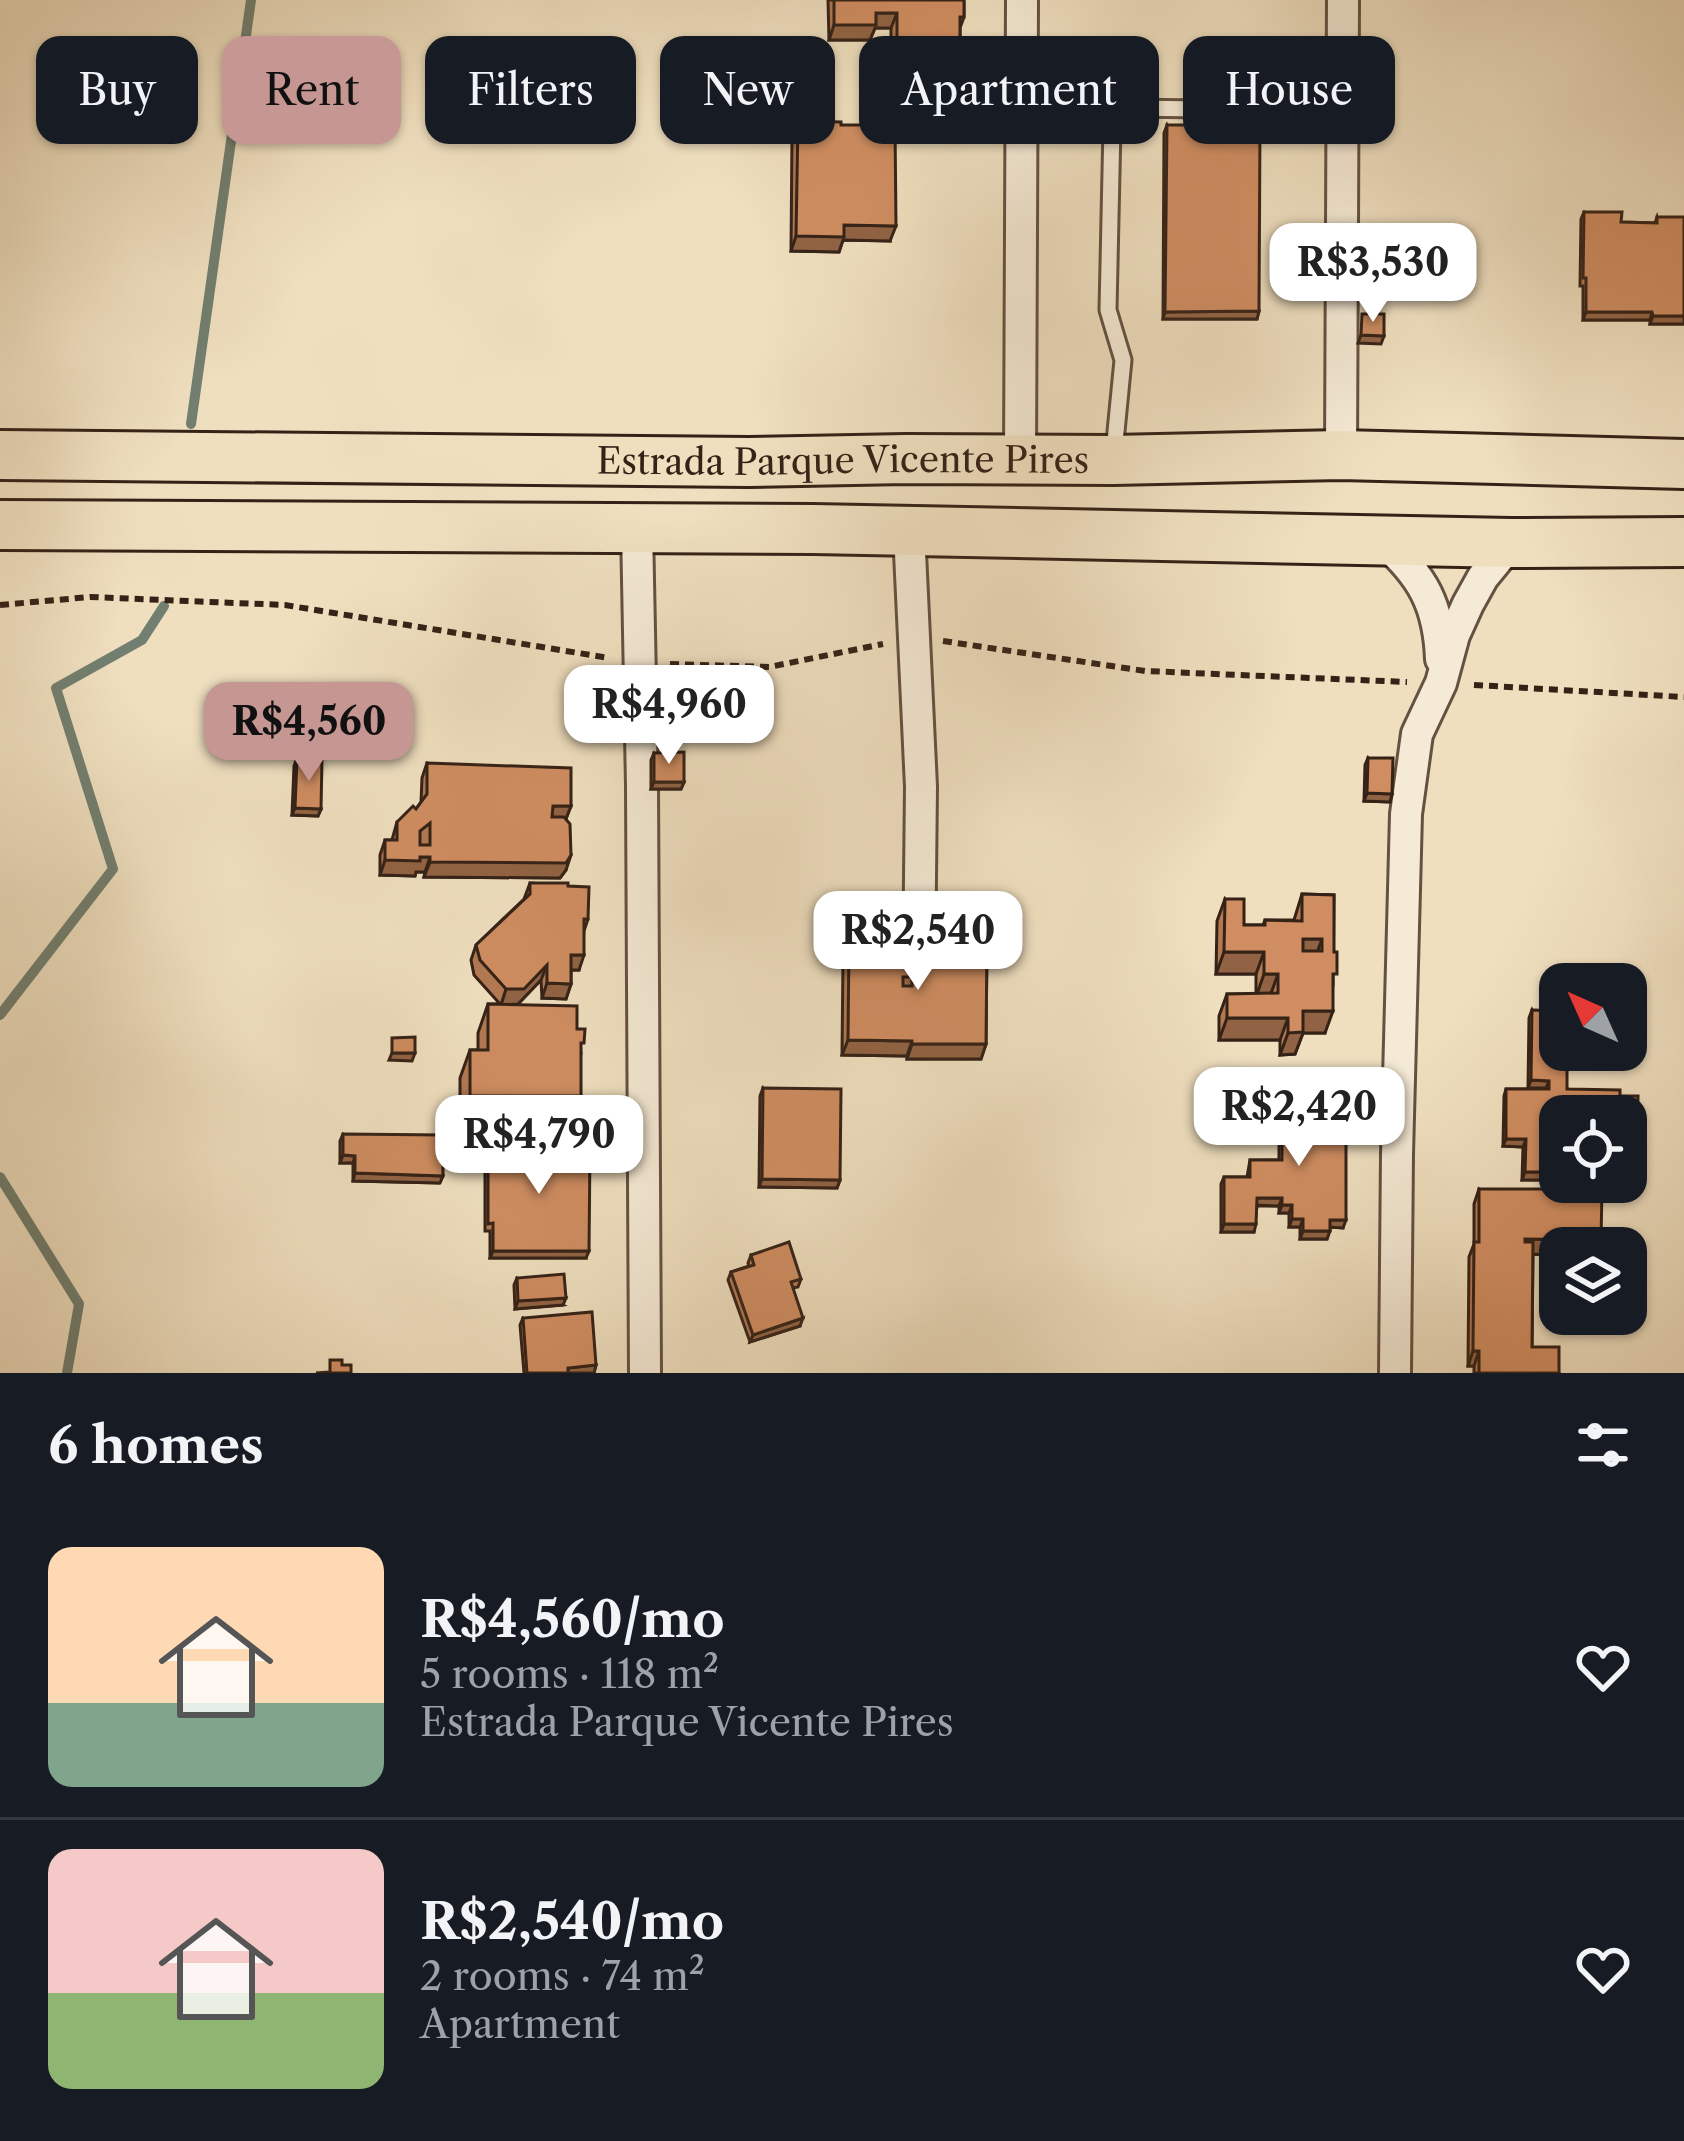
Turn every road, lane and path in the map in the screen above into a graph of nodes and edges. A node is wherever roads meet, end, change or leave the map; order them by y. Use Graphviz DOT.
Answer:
graph roads {
  1 [pos="1022,0"];
  2 [pos="1343,0"];
  3 [pos="1183,109"];
  4 [pos="0,455"];
  5 [pos="1341,455"];
  6 [pos="906,459"];
  7 [pos="1020,460"];
  8 [pos="1120,460"];
  9 [pos="1684,464"];
  10 [pos="0,525"];
  11 [pos="637,528"];
  12 [pos="812,529"];
  13 [pos="909,531"];
  14 [pos="1005,531"];
  15 [pos="1383,541"];
  16 [pos="1684,542"];
  17 [pos="1511,543"];
  18 [pos="0,605"];
  19 [pos="915,638"];
  20 [pos="638,663"];
  21 [pos="1441,683"];
  22 [pos="1684,697"];
  23 [pos="920,967"];
  24 [pos="645,1373"];
  25 [pos="1395,1373"];
  1 -- 7 [label="street"];
  2 -- 5 [label="street"];
  3 -- 8 [label="lane"];
  4 -- 6 [label="main road, Estrada Parque Vicente Pires"];
  5 -- 8 [label="main road, Estrada Parque Vicente Pires"];
  5 -- 9 [label="main road, Estrada Parque Vicente Pires"];
  6 -- 7 [label="main road, Estrada Parque Vicente Pires"];
  6 -- 12 [label="main road"];
  7 -- 8 [label="main road, Estrada Parque Vicente Pires"];
  8 -- 14 [label="main road"];
  10 -- 11 [label="main road, Estrada Parque Vicente Pires"];
  11 -- 12 [label="main road, Estrada Parque Vicente Pires"];
  11 -- 20 [label="street"];
  12 -- 13 [label="main road, Estrada Parque Vicente Pires"];
  13 -- 14 [label="main road, Estrada Parque Vicente Pires"];
  13 -- 19 [label="street"];
  14 -- 15 [label="main road, Estrada Parque Vicente Pires"];
  15 -- 17 [label="main road, Estrada Parque Vicente Pires"];
  15 -- 21 [label="street"];
  16 -- 17 [label="main road, Estrada Parque Vicente Pires"];
  17 -- 21 [label="street"];
  18 -- 20 [label="path"];
  19 -- 20 [label="path"];
  19 -- 21 [label="path"];
  19 -- 23 [label="street"];
  20 -- 24 [label="street"];
  21 -- 22 [label="path"];
  21 -- 25 [label="street"];
}
